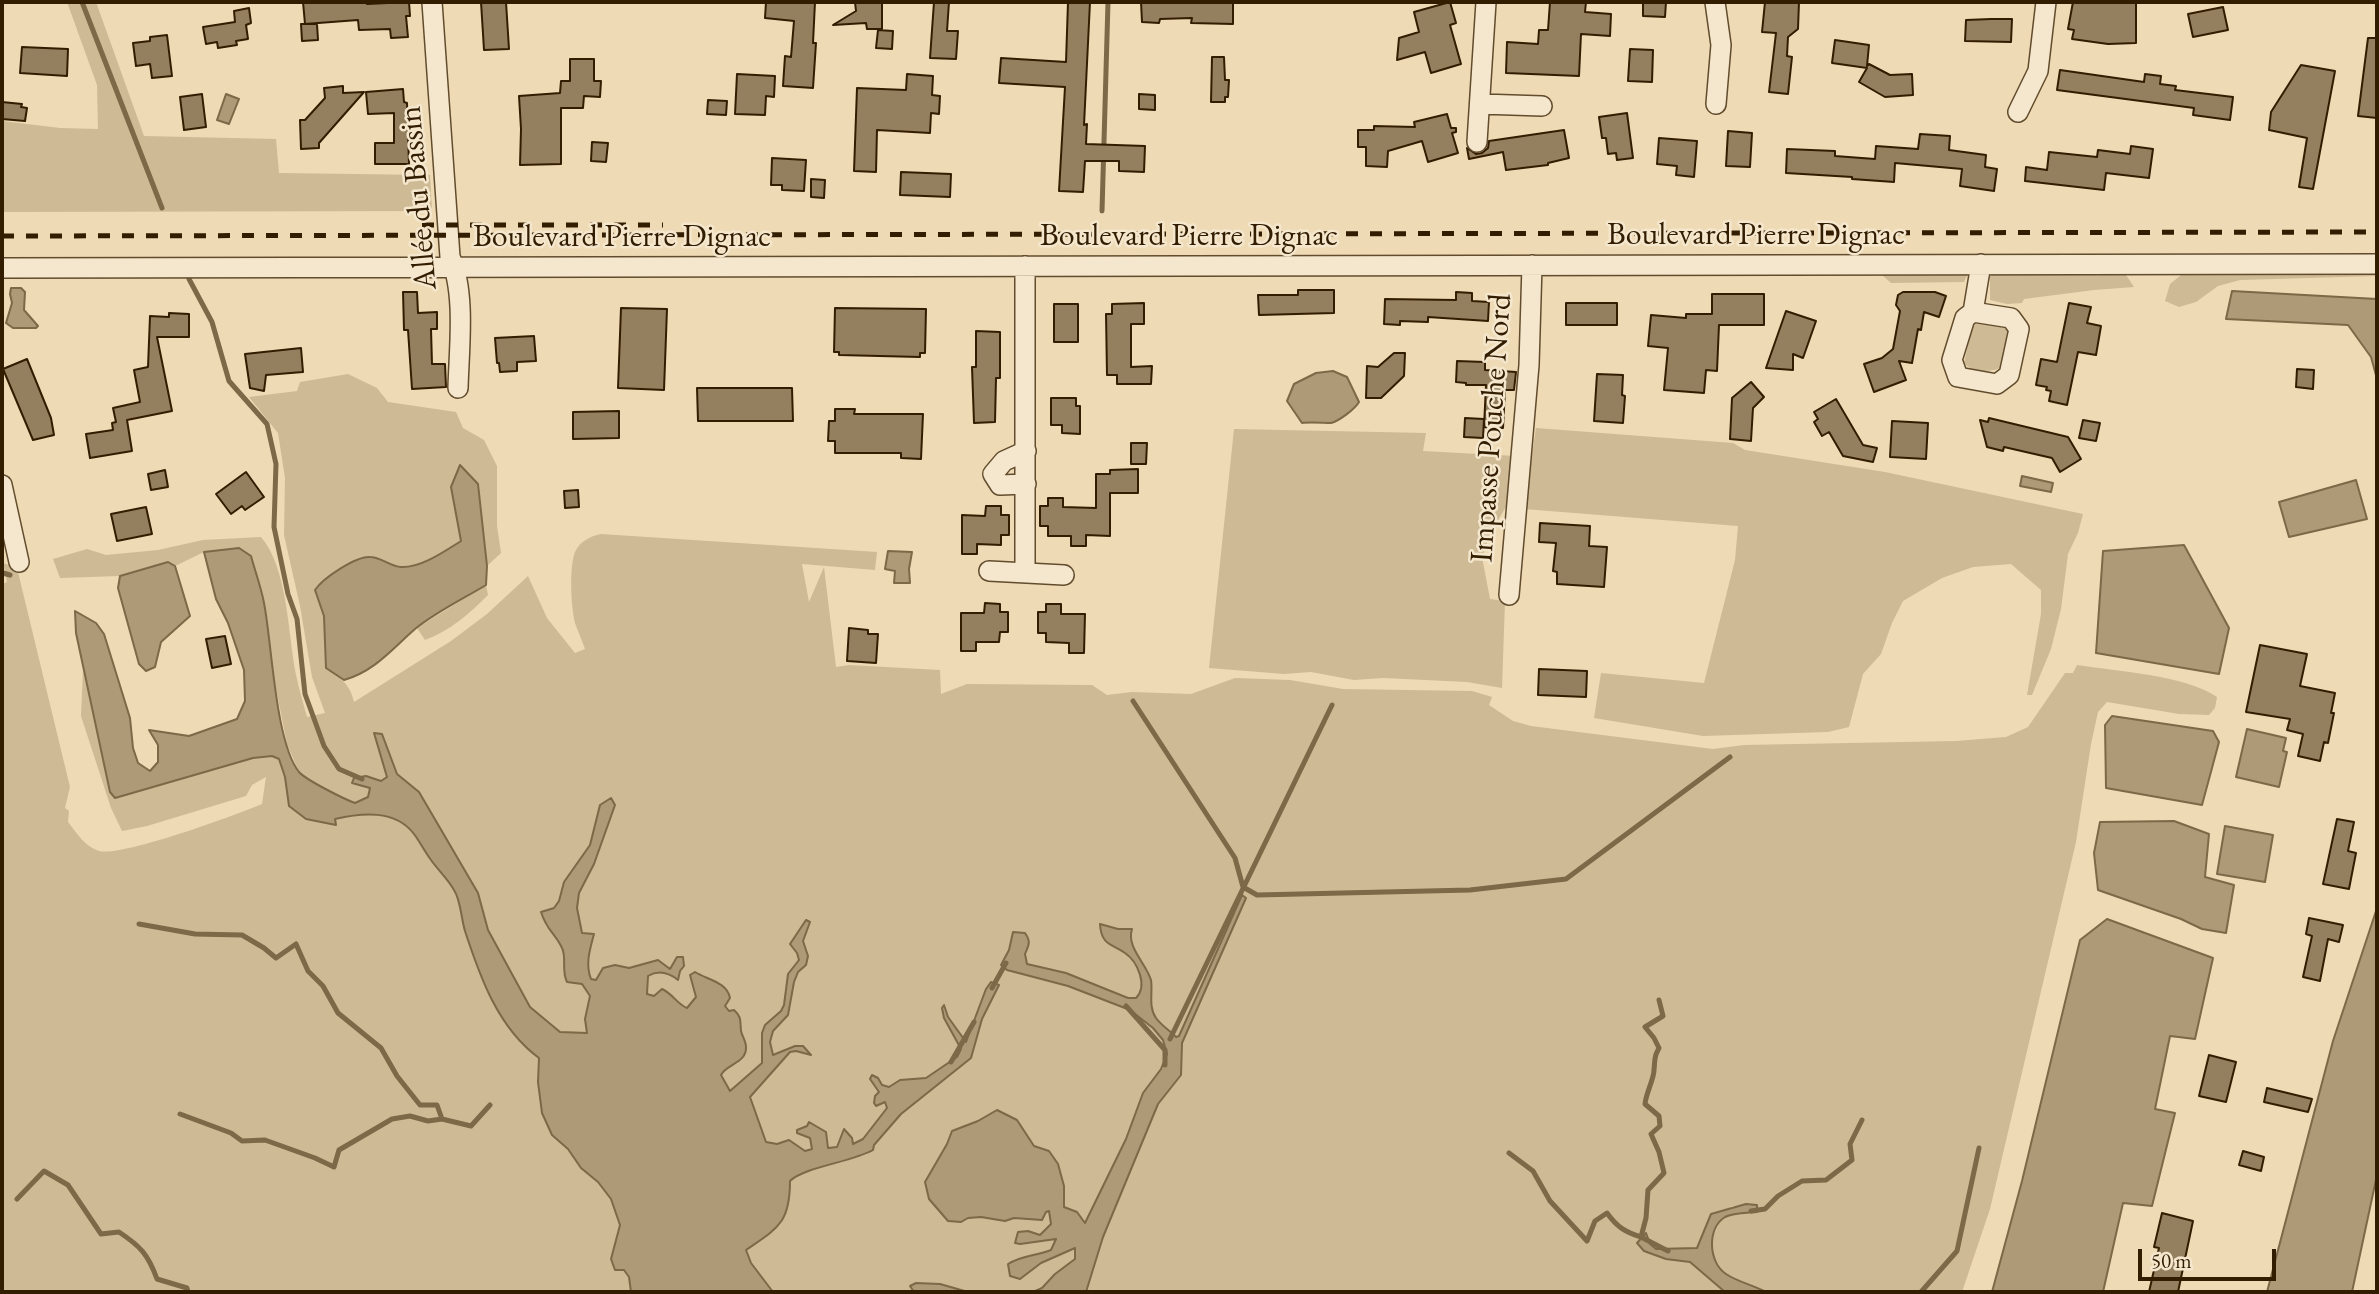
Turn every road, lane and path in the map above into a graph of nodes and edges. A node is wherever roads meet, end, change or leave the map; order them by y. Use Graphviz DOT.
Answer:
graph roads {
  1 [pos="432,2"];
  2 [pos="1486,2"];
  3 [pos="1715,2"];
  4 [pos="2046,2"];
  5 [pos="1481,104"];
  6 [pos="1716,104"];
  7 [pos="1542,106"];
  8 [pos="2018,112"];
  9 [pos="1477,142"];
  10 [pos="1981,264"];
  11 [pos="2377,264"];
  12 [pos="1532,265"];
  13 [pos="1025,266"];
  14 [pos="455,267"];
  15 [pos="2,268"];
  16 [pos="1973,312"];
  17 [pos="458,388"];
  18 [pos="1026,451"];
  19 [pos="1026,484"];
  20 [pos="2,485"];
  21 [pos="19,562"];
  22 [pos="989,571"];
  23 [pos="1025,573"];
  24 [pos="1064,575"];
  25 [pos="1509,595"];
  1 -- 14 [label="street, Allée du Bassin"];
  2 -- 5 [label="street"];
  3 -- 6 [label="street"];
  4 -- 8 [label="street"];
  5 -- 7 [label="street"];
  5 -- 9 [label="street"];
  10 -- 11 [label="street, Boulevard Pierre Dignac"];
  10 -- 12 [label="street, Boulevard Pierre Dignac"];
  10 -- 16 [label="street"];
  12 -- 13 [label="street, Boulevard Pierre Dignac"];
  12 -- 25 [label="street, Impasse Pouche Nord"];
  13 -- 14 [label="street, Boulevard Pierre Dignac"];
  13 -- 18 [label="street"];
  14 -- 15 [label="street, Boulevard Pierre Dignac"];
  14 -- 17 [label="street, Allée du Bassin"];
  18 -- 19 [label="street"];
  18 -- 19 [label="street"];
  19 -- 23 [label="street"];
  20 -- 21 [label="street"];
  22 -- 23 [label="street"];
  23 -- 24 [label="street"];
}
